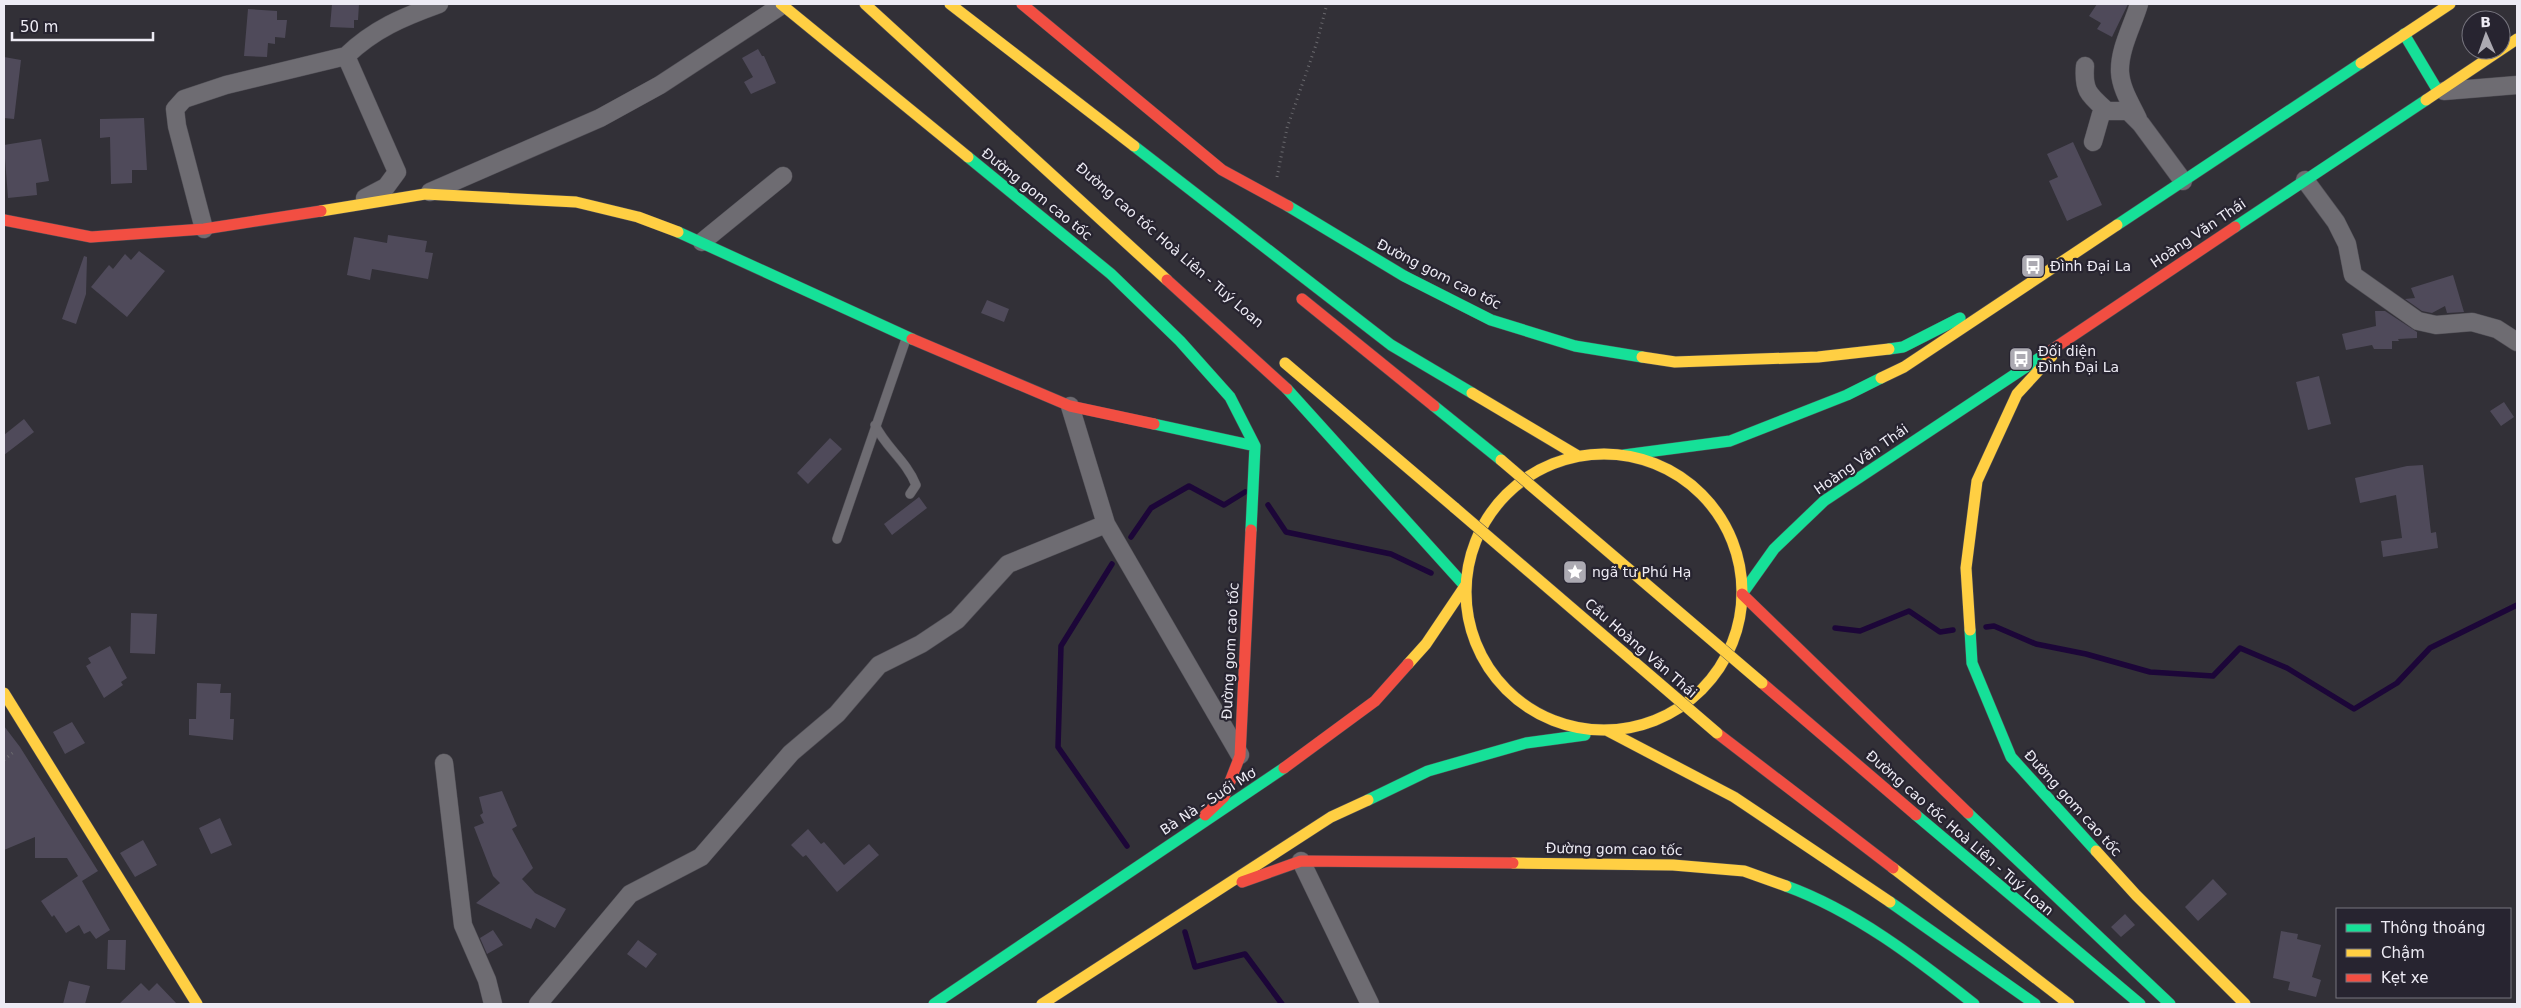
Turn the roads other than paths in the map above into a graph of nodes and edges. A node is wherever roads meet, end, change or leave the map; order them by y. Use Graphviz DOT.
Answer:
graph roads {
  1 [pos="439,4"];
  2 [pos="781,4"];
  3 [pos="866,4"];
  4 [pos="937,4"];
  5 [pos="950,4"];
  6 [pos="1022,4"];
  7 [pos="2139,4"];
  8 [pos="2450,4"];
  9 [pos="2404,34"];
  10 [pos="2517,39"];
  11 [pos="346,56"];
  12 [pos="2085,66"];
  13 [pos="2517,85"];
  14 [pos="2438,91"];
  15 [pos="1047,94"];
  16 [pos="2107,110"];
  17 [pos="2141,124"];
  18 [pos="2093,142"];
  19 [pos="783,176"];
  20 [pos="2305,180"];
  21 [pos="2183,181"];
  22 [pos="425,194"];
  23 [pos="349,207"];
  24 [pos="4,220"];
  25 [pos="204,229"];
  26 [pos="1130,230"];
  27 [pos="702,242"];
  28 [pos="2025,286"];
  29 [pos="1293,293"];
  30 [pos="907,337"];
  31 [pos="2070,337"];
  32 [pos="2517,342"];
  33 [pos="1274,353"];
  34 [pos="1070,406"];
  35 [pos="875,425"];
  36 [pos="1255,446"];
  37 [pos="1624,455"];
  38 [pos="1578,456"];
  39 [pos="910,494"];
  40 [pos="1106,524"];
  41 [pos="837,539"];
  42 [pos="1465,586"];
  43 [pos="1742,594"];
  44 [pos="4,693"];
  45 [pos="1608,732"];
  46 [pos="1240,756"];
  47 [pos="444,763"];
  48 [pos="1187,832"];
  49 [pos="1301,861"];
  50 [pos="1221,890"];
  51 [pos="197,1004"];
  52 [pos="493,1004"];
  53 [pos="538,1004"];
  54 [pos="934,1004"];
  55 [pos="1042,1004"];
  56 [pos="1370,1004"];
  57 [pos="1974,1004"];
  58 [pos="2035,1004"];
  59 [pos="2069,1004"];
  60 [pos="2140,1004"];
  61 [pos="2170,1004"];
  62 [pos="2245,1004"];
  1 -- 11 [label="street"];
  2 -- 22 [label="street"];
  2 -- 36 [label="main road, Đường gom cao tốc"];
  3 -- 26 [label="main road, Đường cao tốc Hoà Liên - Tuý Loan"];
  3 -- 42 [label="main road"];
  4 -- 15 [label="main road"];
  5 -- 38 [label="main road"];
  6 -- 28 [label="main road, Đường gom cao tốc"];
  7 -- 17 [label="street"];
  8 -- 9 [label="main road"];
  9 -- 14 [label="main road"];
  9 -- 21 [label="main road"];
  10 -- 14 [label="main road, Hoàng Văn Thái"];
  11 -- 23 [label="street"];
  11 -- 25 [label="street"];
  12 -- 16 [label="street"];
  13 -- 14 [label="street"];
  14 -- 20 [label="main road, Hoàng Văn Thái"];
  16 -- 17 [label="street"];
  16 -- 18 [label="street"];
  17 -- 21 [label="street"];
  19 -- 27 [label="street"];
  20 -- 31 [label="main road, Hoàng Văn Thái"];
  20 -- 32 [label="street"];
  21 -- 28 [label="main road"];
  22 -- 23 [label="main road"];
  22 -- 27 [label="main road"];
  23 -- 25 [label="main road"];
  24 -- 25 [label="main road"];
  27 -- 30 [label="main road"];
  28 -- 37 [label="main road"];
  29 -- 60 [label="main road, Đường cao tốc Hoà Liên - Tuý Loan, bridge"];
  30 -- 34 [label="main road"];
  30 -- 35 [label="lane"];
  31 -- 43 [label="main road, Hoàng Văn Thái"];
  31 -- 62 [label="main road, Đường gom cao tốc"];
  33 -- 59 [label="main road, Cầu Hoàng Văn Thái, bridge"];
  34 -- 36 [label="main road"];
  34 -- 40 [label="street"];
  35 -- 39 [label="lane"];
  35 -- 41 [label="lane"];
  36 -- 46 [label="main road, Đường gom cao tốc"];
  37 -- 38 [label="main road"];
  37 -- 43 [label="main road"];
  38 -- 42 [label="main road"];
  40 -- 46 [label="street"];
  40 -- 53 [label="street"];
  42 -- 45 [label="main road"];
  42 -- 48 [label="main road, Bà Nà - Suối Mơ"];
  43 -- 45 [label="main road"];
  43 -- 61 [label="main road"];
  44 -- 51 [label="main road"];
  45 -- 50 [label="main road"];
  45 -- 58 [label="main road"];
  46 -- 48 [label="main road, Đường gom cao tốc"];
  47 -- 52 [label="street"];
  48 -- 54 [label="main road, Bà Nà - Suối Mơ"];
  49 -- 50 [label="main road, Đường gom cao tốc"];
  49 -- 56 [label="street"];
  49 -- 57 [label="main road, Đường gom cao tốc"];
  50 -- 55 [label="main road"];
}
